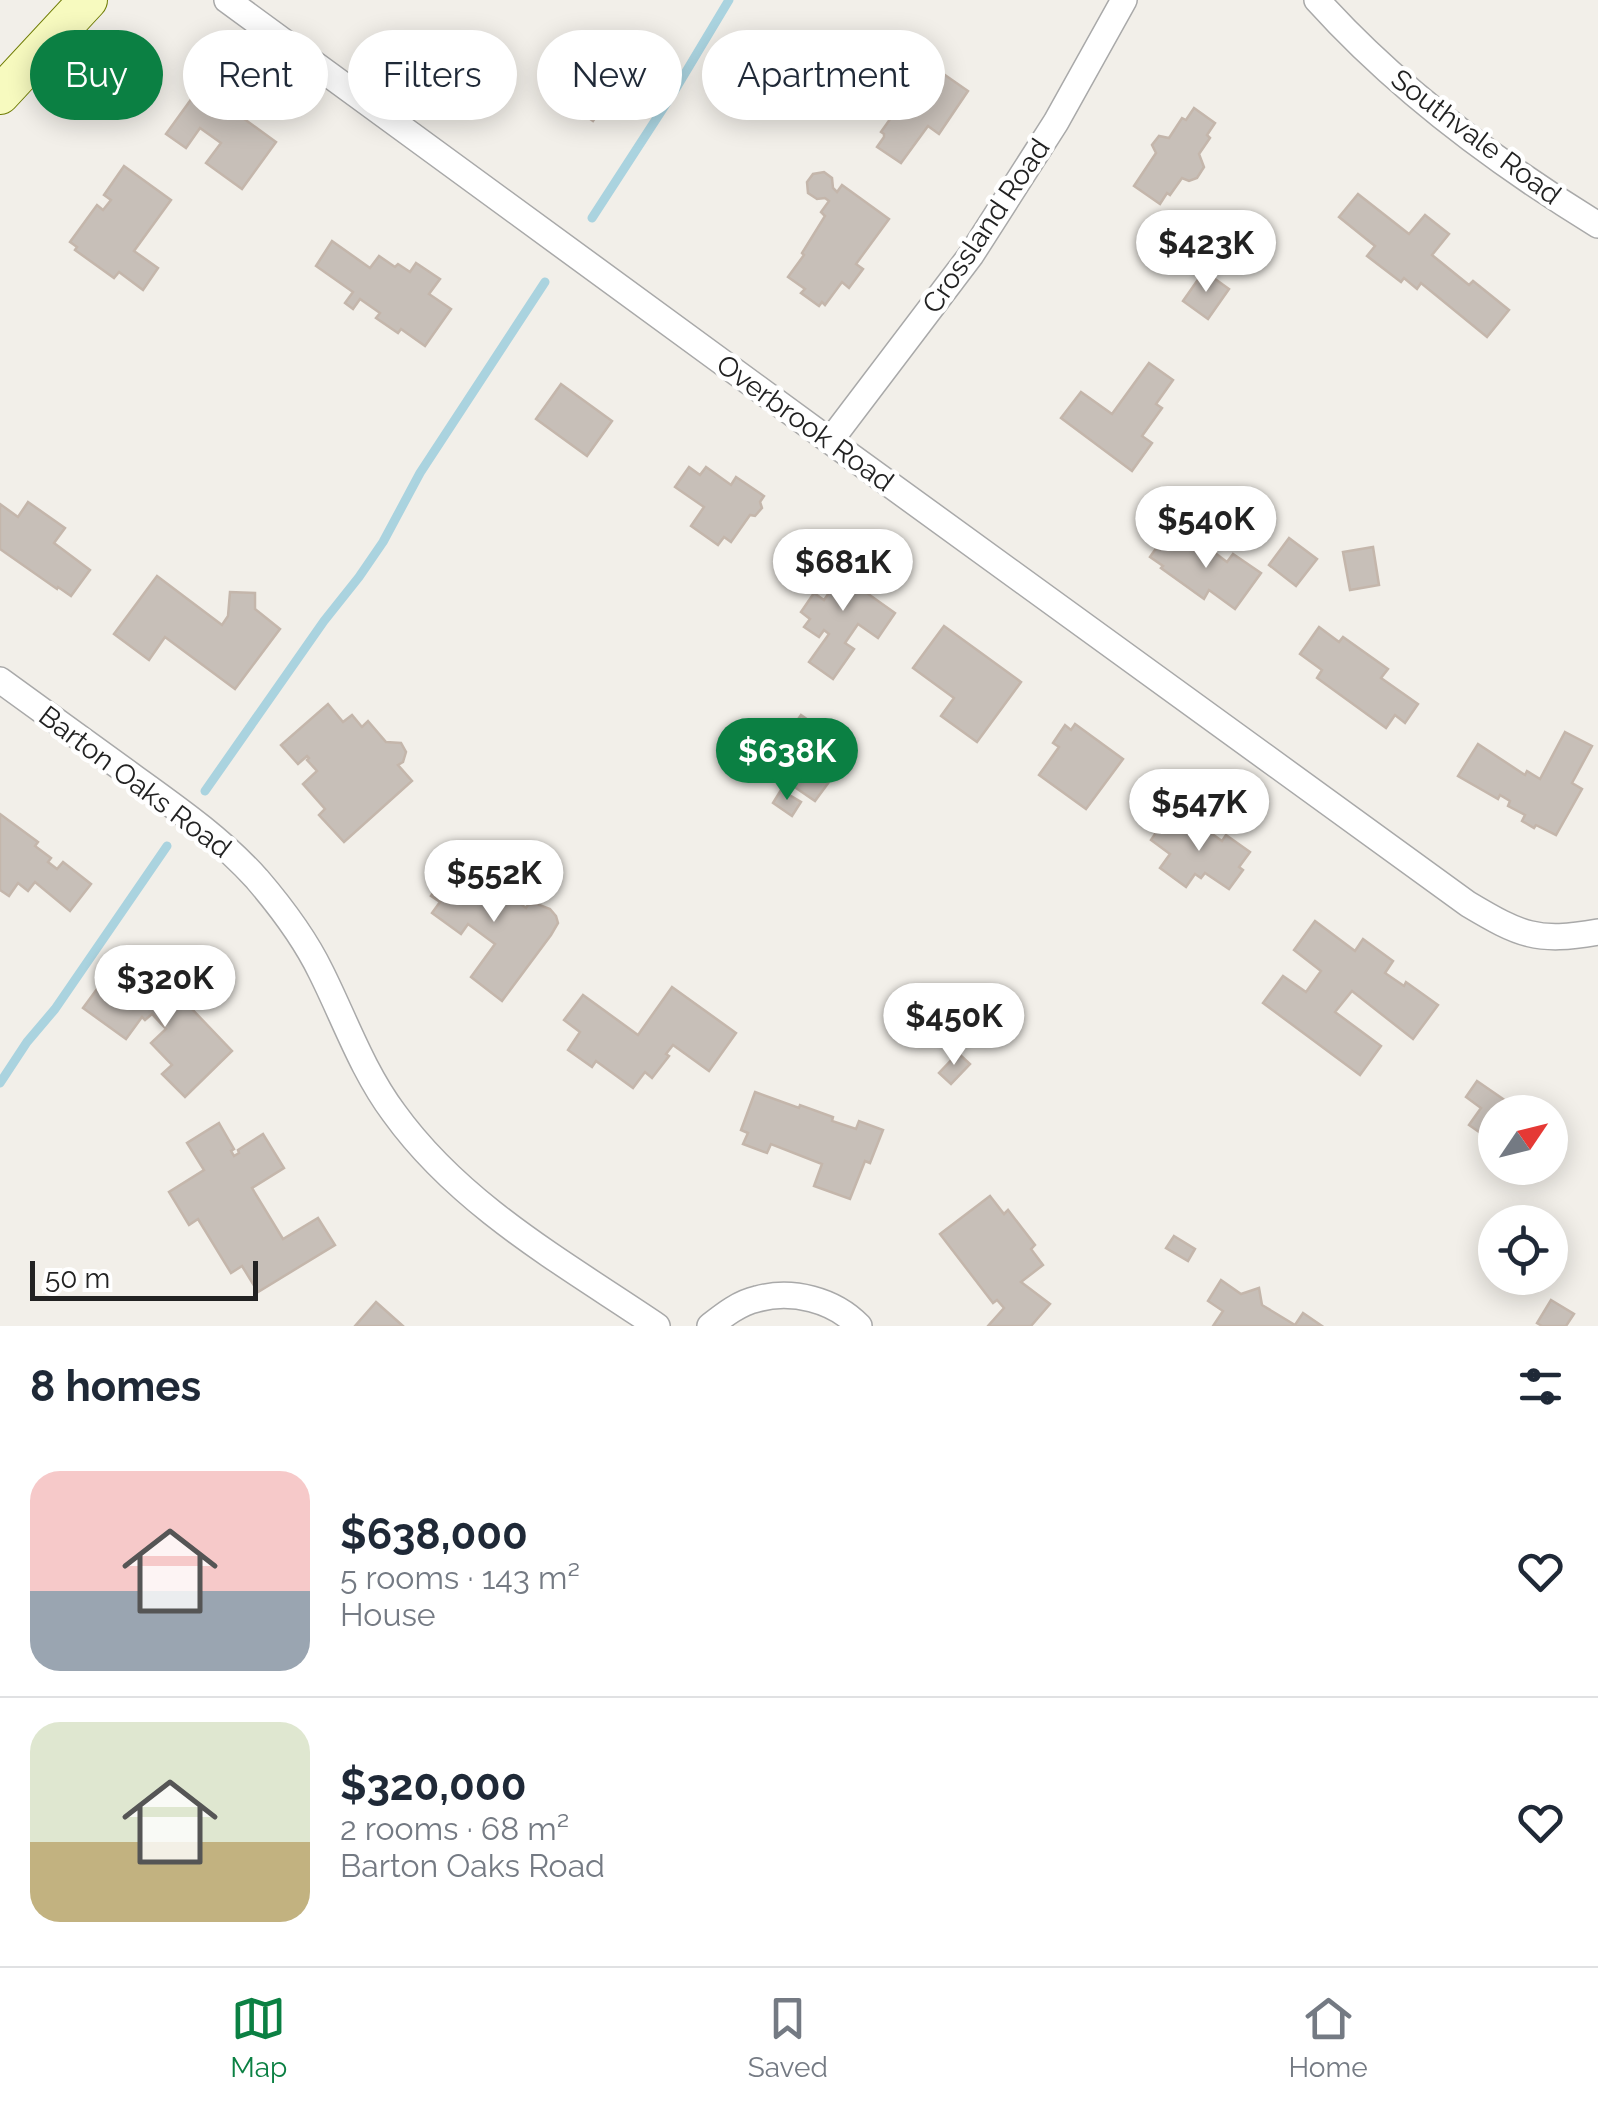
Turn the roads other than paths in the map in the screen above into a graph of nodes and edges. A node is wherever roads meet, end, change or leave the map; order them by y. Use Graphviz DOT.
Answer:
graph roads {
  1 [pos="88,0"];
  2 [pos="226,0"];
  3 [pos="1124,0"];
  4 [pos="1317,0"];
  5 [pos="0,94"];
  6 [pos="1598,226"];
  7 [pos="830,442"];
  8 [pos="0,680"];
  9 [pos="1598,932"];
  10 [pos="657,1326"];
  11 [pos="710,1326"];
  12 [pos="859,1326"];
  1 -- 5 [label="main road"];
  2 -- 7 [label="street, Overbrook Road"];
  3 -- 7 [label="street, Crossland Road"];
  4 -- 6 [label="street, Southvale Road"];
  7 -- 9 [label="street, Overbrook Road"];
  8 -- 10 [label="street, Barton Oaks Road"];
  11 -- 12 [label="street"];
}
